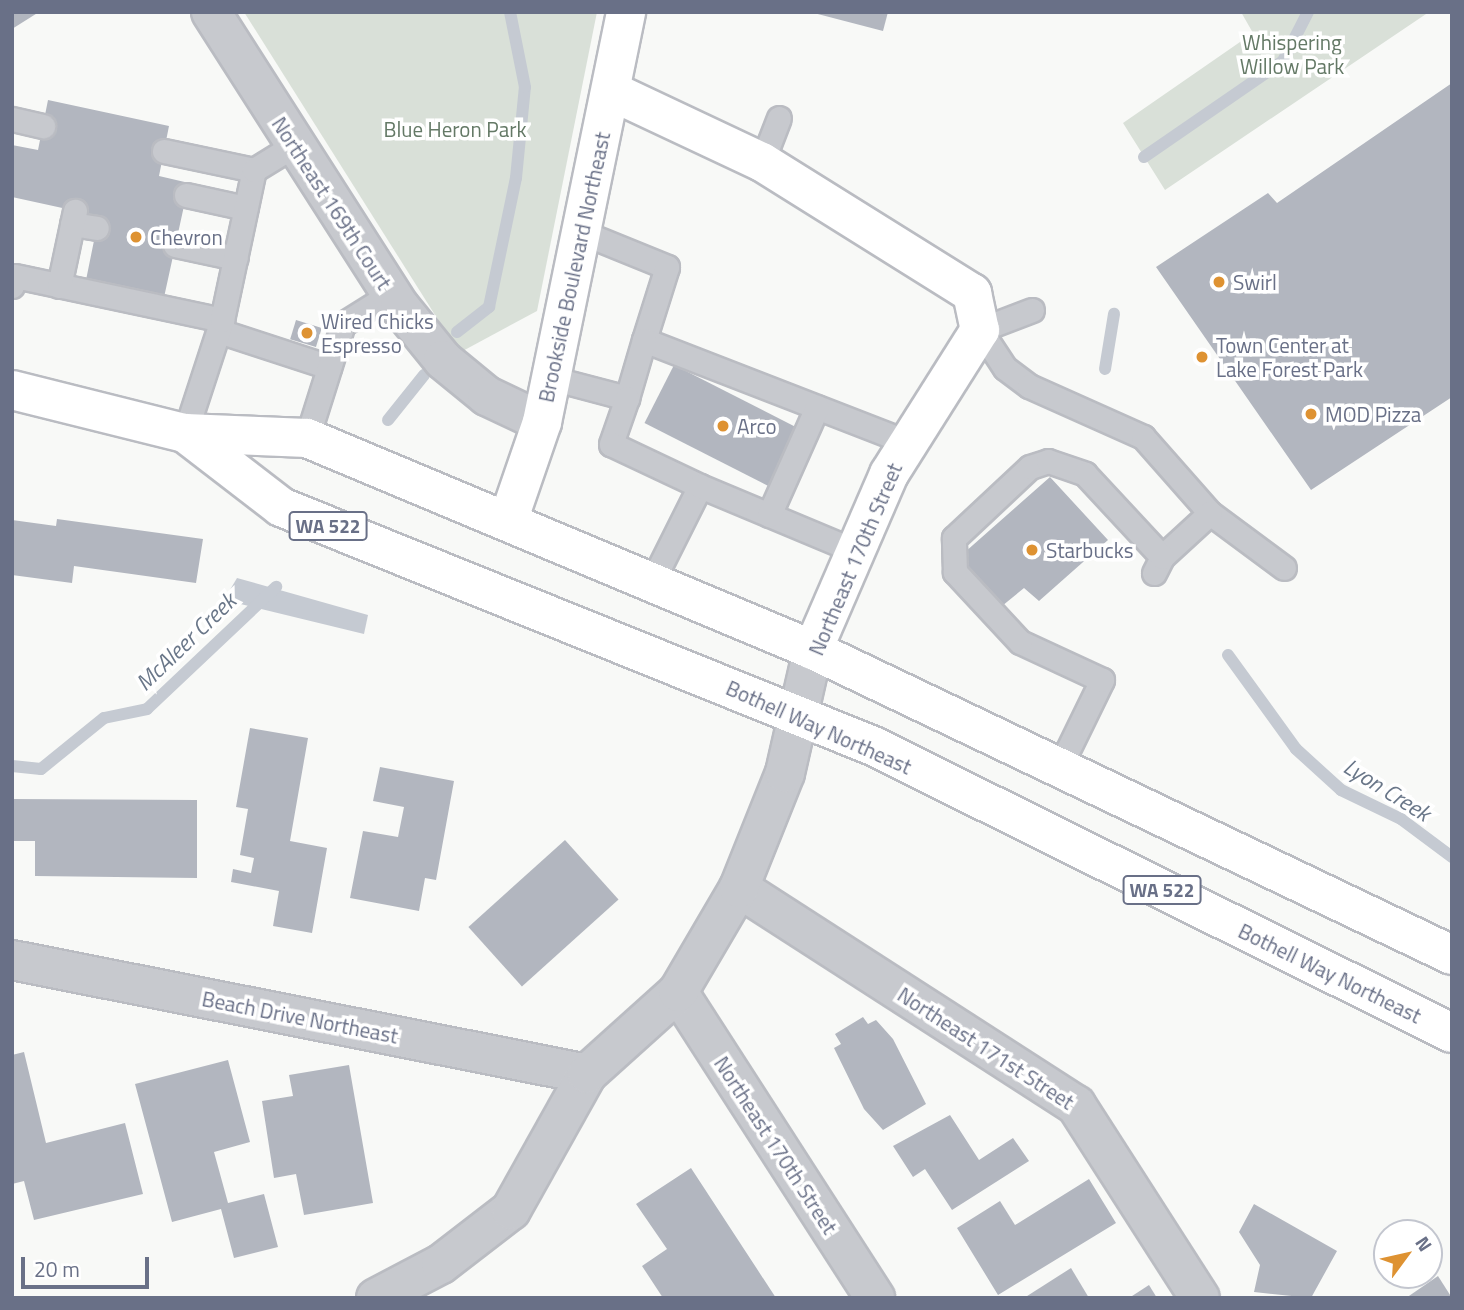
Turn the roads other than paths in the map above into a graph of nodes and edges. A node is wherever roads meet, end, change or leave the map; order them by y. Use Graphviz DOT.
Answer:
graph roads {
  1 [pos="211,12"];
  2 [pos="626,12"];
  3 [pos="611,91"];
  4 [pos="779,118"];
  5 [pos="12,119"];
  6 [pos="43,125"];
  7 [pos="293,146"];
  8 [pos="164,151"];
  9 [pos="762,162"];
  10 [pos="254,170"];
  11 [pos="186,195"];
  12 [pos="246,208"];
  13 [pos="97,228"];
  14 [pos="581,232"];
  15 [pos="175,245"];
  16 [pos="236,258"];
  17 [pos="13,279"];
  18 [pos="60,286"];
  19 [pos="391,294"];
  20 [pos="1032,310"];
  21 [pos="221,326"];
  22 [pos="980,330"];
  23 [pos="644,340"];
  24 [pos="328,367"];
  25 [pos="551,378"];
  26 [pos="12,390"];
  27 [pos="626,398"];
  28 [pos="817,407"];
  29 [pos="542,422"];
  30 [pos="185,433"];
  31 [pos="307,438"];
  32 [pos="907,442"];
  33 [pos="700,486"];
  34 [pos="1210,513"];
  35 [pos="769,515"];
  36 [pos="509,518"];
  37 [pos="858,552"];
  38 [pos="1284,568"];
  39 [pos="653,580"];
  40 [pos="813,650"];
  41 [pos="798,715"];
  42 [pos="1060,766"];
  43 [pos="739,888"];
  44 [pos="1452,955"];
  45 [pos="12,960"];
  46 [pos="678,992"];
  47 [pos="1452,1033"];
  48 [pos="587,1074"];
  49 [pos="376,1298"];
  50 [pos="875,1298"];
  51 [pos="1200,1298"];
  1 -- 7 [label="street, Northeast 169th Court"];
  2 -- 3 [label="main road, Brookside Boulevard Northeast"];
  3 -- 9 [label="main road"];
  3 -- 14 [label="main road, Brookside Boulevard Northeast"];
  4 -- 9 [label="lane"];
  5 -- 6 [label="lane"];
  7 -- 10 [label="lane"];
  7 -- 19 [label="street, Northeast 169th Court"];
  8 -- 10 [label="lane"];
  9 -- 22 [label="main road"];
  10 -- 12 [label="lane"];
  11 -- 12 [label="lane"];
  12 -- 16 [label="lane"];
  13 -- 18 [label="lane"];
  14 -- 23 [label="lane"];
  14 -- 25 [label="main road, Brookside Boulevard Northeast"];
  15 -- 16 [label="lane"];
  16 -- 21 [label="lane"];
  17 -- 18 [label="lane"];
  18 -- 21 [label="lane"];
  19 -- 24 [label="lane"];
  19 -- 29 [label="street, Northeast 169th Court"];
  20 -- 22 [label="lane"];
  21 -- 24 [label="lane"];
  21 -- 30 [label="lane"];
  22 -- 32 [label="main road, Northeast 170th Street"];
  22 -- 34 [label="lane"];
  23 -- 27 [label="lane"];
  23 -- 28 [label="lane"];
  24 -- 31 [label="lane"];
  25 -- 27 [label="lane"];
  25 -- 29 [label="main road, Brookside Boulevard Northeast"];
  26 -- 30 [label="main road, Bothell Way Northeast / WA 522"];
  27 -- 33 [label="lane"];
  28 -- 32 [label="lane"];
  28 -- 35 [label="lane"];
  29 -- 36 [label="main road, Brookside Boulevard Northeast"];
  30 -- 31 [label="main road, Bothell Way Northeast / WA 522"];
  30 -- 41 [label="main road, Bothell Way Northeast / WA 522"];
  31 -- 36 [label="main road, Bothell Way Northeast / WA 522"];
  32 -- 37 [label="main road, Northeast 170th Street"];
  33 -- 35 [label="lane"];
  33 -- 39 [label="lane"];
  34 -- 38 [label="lane"];
  34 -- 42 [label="lane"];
  35 -- 37 [label="lane"];
  36 -- 39 [label="main road, Bothell Way Northeast / WA 522"];
  37 -- 40 [label="main road, Northeast 170th Street"];
  39 -- 40 [label="main road, Bothell Way Northeast / WA 522"];
  40 -- 41 [label="street, Northeast 170th Street"];
  40 -- 42 [label="main road, Bothell Way Northeast / WA 522"];
  41 -- 43 [label="street, Northeast 170th Street"];
  41 -- 47 [label="main road, Bothell Way Northeast / WA 522"];
  42 -- 44 [label="main road, Bothell Way Northeast / WA 522"];
  43 -- 46 [label="street, Northeast 170th Street"];
  43 -- 51 [label="street, Northeast 171st Street"];
  45 -- 48 [label="street, Beach Drive Northeast"];
  46 -- 48 [label="street, Northeast 170th Street"];
  46 -- 50 [label="street, Northeast 170th Street"];
  48 -- 49 [label="street, Northeast 170th Street"];
}
